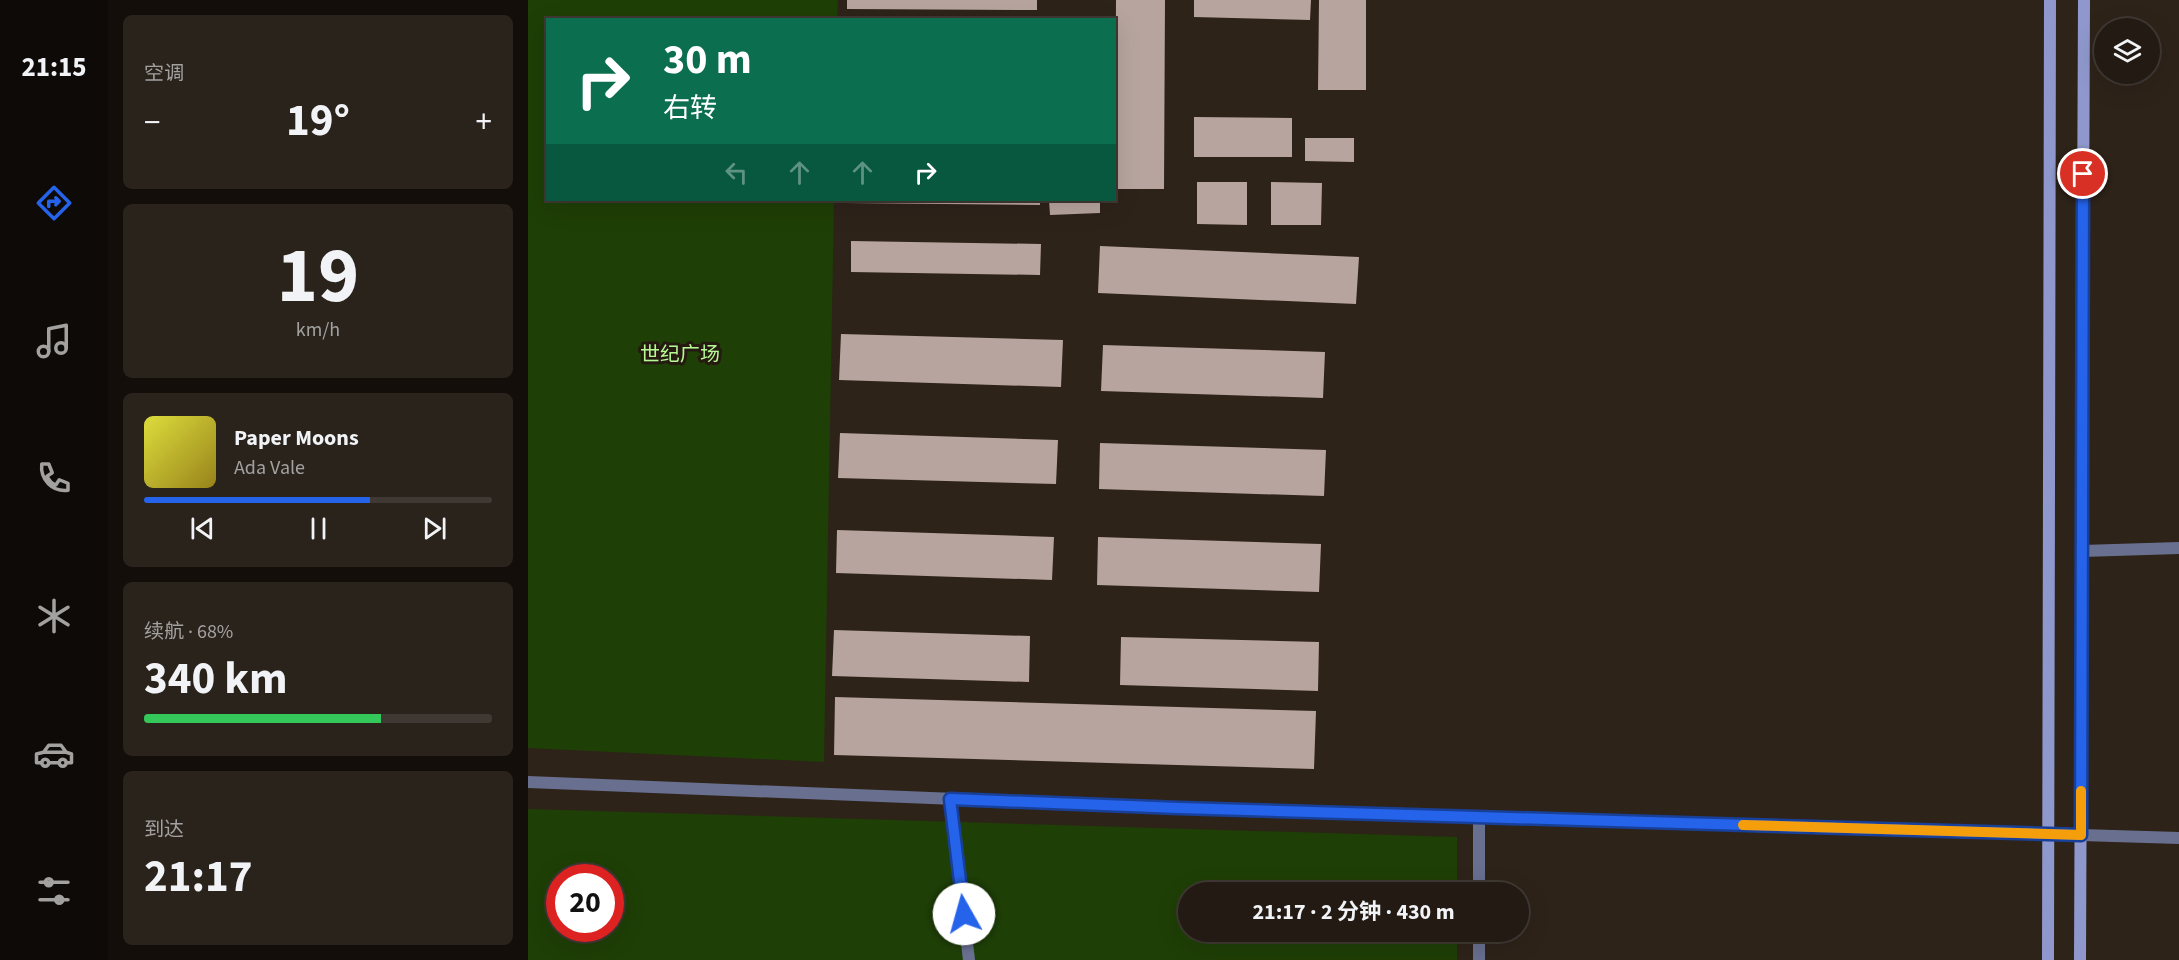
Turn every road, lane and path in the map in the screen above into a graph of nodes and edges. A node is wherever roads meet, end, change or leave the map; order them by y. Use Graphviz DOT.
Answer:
graph roads {
  1 [pos="2050,0"];
  2 [pos="2084,0"];
  3 [pos="2179,548"];
  4 [pos="2082,551"];
  5 [pos="528,782"];
  6 [pos="950,799"];
  7 [pos="1479,818"];
  8 [pos="2048,834"];
  9 [pos="2081,835"];
  10 [pos="2179,838"];
  11 [pos="1479,882"];
  12 [pos="1479,942"];
  13 [pos="969,960"];
  14 [pos="1479,960"];
  15 [pos="2048,960"];
  16 [pos="2080,960"];
  1 -- 8 [label="street"];
  2 -- 4 [label="street"];
  3 -- 4 [label="street"];
  4 -- 9 [label="street"];
  5 -- 6 [label="street"];
  6 -- 7 [label="street"];
  6 -- 13 [label="street"];
  7 -- 8 [label="street"];
  7 -- 11 [label="street"];
  8 -- 9 [label="street"];
  8 -- 15 [label="street"];
  9 -- 10 [label="street"];
  9 -- 16 [label="street"];
  12 -- 14 [label="street"];
}
